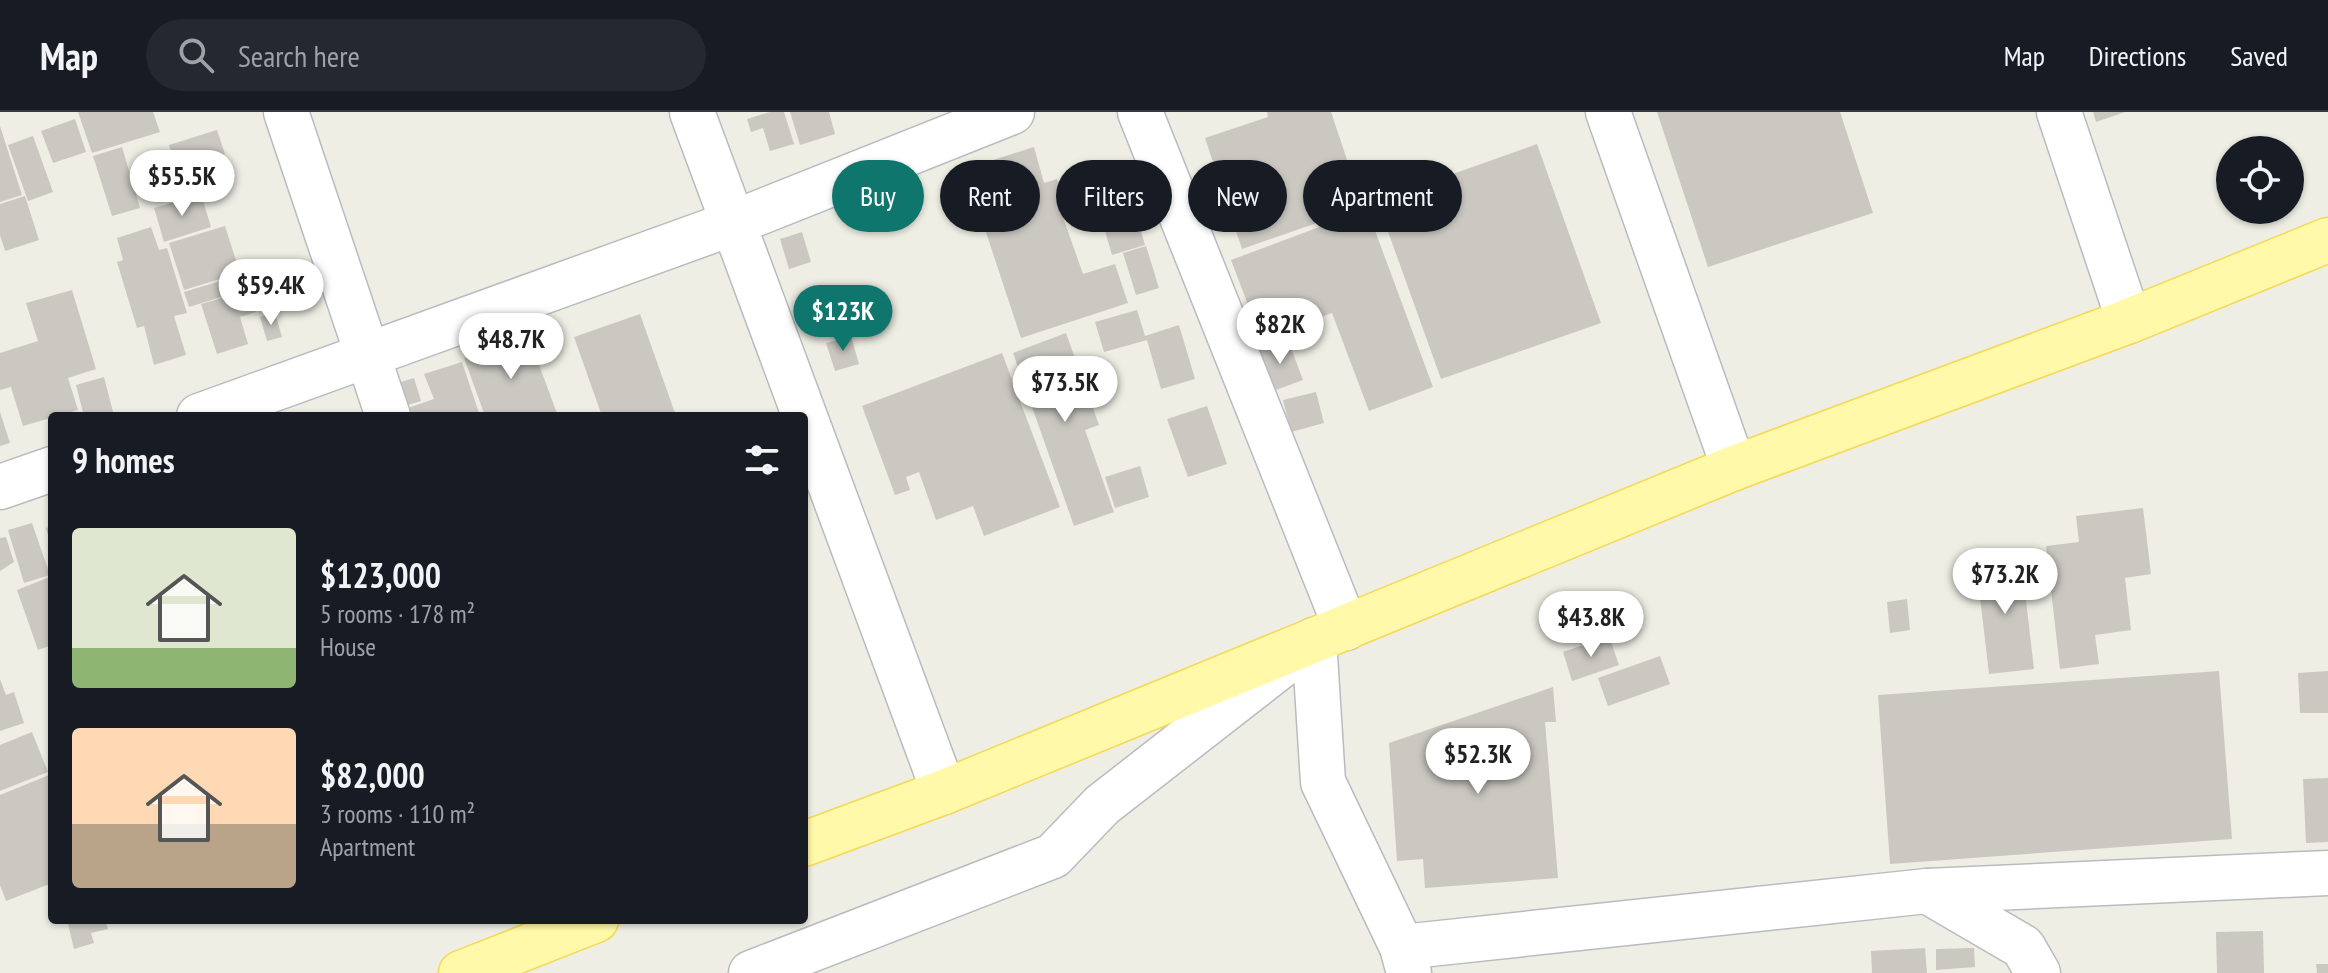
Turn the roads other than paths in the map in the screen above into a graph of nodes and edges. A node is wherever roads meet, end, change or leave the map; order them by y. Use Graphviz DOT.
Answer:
graph roads {
  1 [pos="286,112"];
  2 [pos="692,112"];
  3 [pos="1012,112"];
  4 [pos="1140,112"];
  5 [pos="1608,112"];
  6 [pos="2059,112"];
  7 [pos="733,223"];
  8 [pos="2328,240"];
  9 [pos="2129,321"];
  10 [pos="366,356"];
  11 [pos="210,412"];
  12 [pos="387,412"];
  13 [pos="803,412"];
  14 [pos="808,425"];
  15 [pos="1734,468"];
  16 [pos="48,470"];
  17 [pos="0,487"];
  18 [pos="1330,634"];
  19 [pos="944,792"];
  20 [pos="808,843"];
  21 [pos="2328,873"];
  22 [pos="1927,891"];
  23 [pos="577,924"];
  24 [pos="1405,960"];
  25 [pos="461,973"];
  26 [pos="751,973"];
  27 [pos="2038,973"];
  1 -- 10 [label="street"];
  2 -- 7 [label="street"];
  3 -- 7 [label="street"];
  4 -- 18 [label="street"];
  5 -- 15 [label="street"];
  6 -- 9 [label="street"];
  7 -- 10 [label="street"];
  7 -- 13 [label="street"];
  8 -- 9 [label="main road"];
  9 -- 15 [label="main road"];
  10 -- 11 [label="street"];
  10 -- 12 [label="street"];
  14 -- 19 [label="street"];
  15 -- 18 [label="main road"];
  16 -- 17 [label="street"];
  18 -- 19 [label="main road"];
  18 -- 24 [label="street"];
  18 -- 26 [label="street"];
  19 -- 20 [label="main road"];
  21 -- 22 [label="street"];
  22 -- 24 [label="street"];
  22 -- 27 [label="street"];
  23 -- 25 [label="main road"];
}
